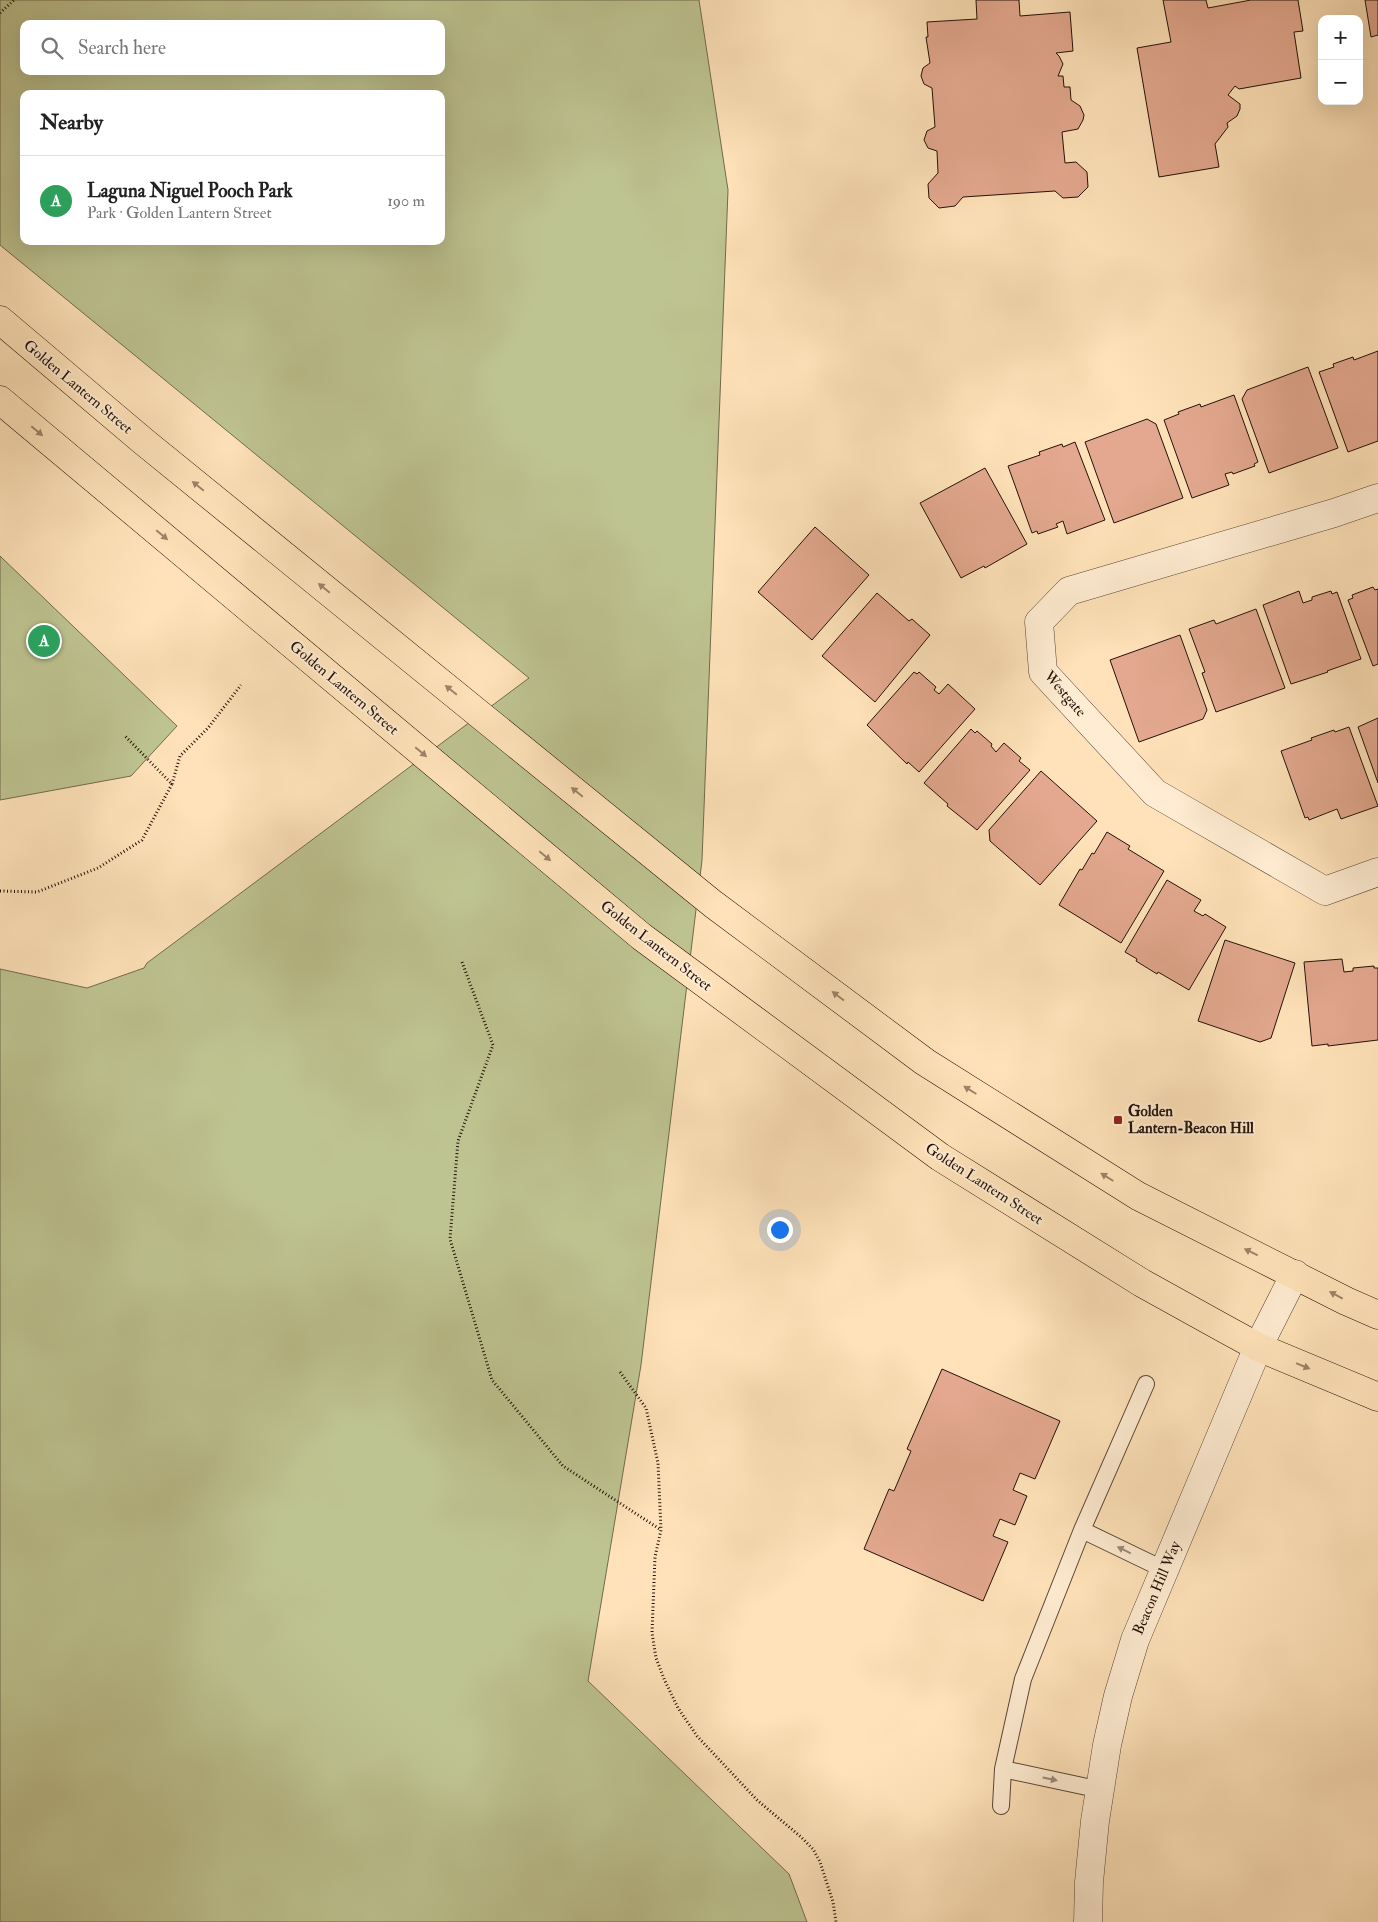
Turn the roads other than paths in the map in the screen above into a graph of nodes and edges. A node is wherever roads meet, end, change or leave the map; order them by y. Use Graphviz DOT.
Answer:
graph roads {
  1 [pos="0,320"];
  2 [pos="0,400"];
  3 [pos="1378,498"];
  4 [pos="1378,872"];
  5 [pos="1295,1274"];
  6 [pos="1378,1314"];
  7 [pos="1258,1347"];
  8 [pos="1146,1384"];
  9 [pos="1378,1397"];
  10 [pos="1082,1530"];
  11 [pos="1165,1570"];
  12 [pos="1003,1769"];
  13 [pos="1101,1790"];
  14 [pos="1001,1806"];
  15 [pos="1088,1922"];
  5 -- 1 [label="main road, Golden Lantern Street, one-way"];
  2 -- 7 [label="main road, Golden Lantern Street, one-way"];
  3 -- 4 [label="street, Westgate"];
  6 -- 5 [label="main road, Golden Lantern Street, one-way"];
  5 -- 7 [label="street, Beacon Hill Way"];
  7 -- 9 [label="main road, Golden Lantern Street, one-way"];
  7 -- 11 [label="street, Beacon Hill Way"];
  8 -- 10 [label="lane"];
  11 -- 10 [label="lane, one-way"];
  10 -- 12 [label="lane"];
  11 -- 13 [label="street, Beacon Hill Way"];
  12 -- 13 [label="lane, one-way"];
  12 -- 14 [label="lane"];
  13 -- 15 [label="street, Beacon Hill Way"];
}
